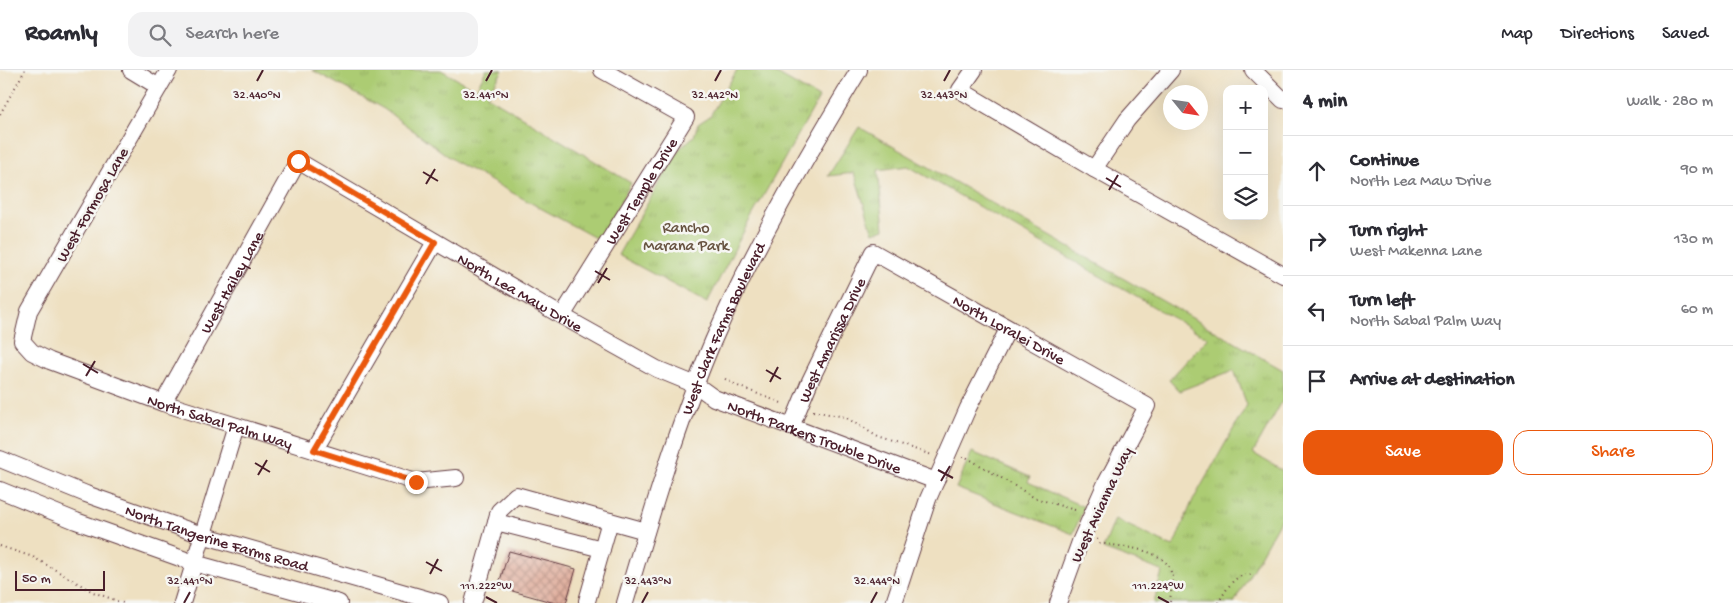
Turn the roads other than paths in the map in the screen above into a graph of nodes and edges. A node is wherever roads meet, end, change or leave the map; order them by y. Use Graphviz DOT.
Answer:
graph roads {
  1 [pos="131,70"];
  2 [pos="169,70"];
  3 [pos="602,70"];
  4 [pos="859,70"];
  5 [pos="974,70"];
  6 [pos="1171,70"];
  7 [pos="1253,70"];
  8 [pos="159,87"];
  9 [pos="1283,100"];
  10 [pos="298,161"];
  11 [pos="1094,169"];
  12 [pos="435,242"];
  13 [pos="873,252"];
  14 [pos="1283,275"];
  15 [pos="562,316"];
  16 [pos="1008,328"];
  17 [pos="22,341"];
  18 [pos="696,385"];
  19 [pos="163,403"];
  20 [pos="1147,406"];
  21 [pos="236,426"];
  22 [pos="791,427"];
  23 [pos="314,450"];
  24 [pos="0,459"];
  25 [pos="456,478"];
  26 [pos="936,481"];
  27 [pos="0,490"];
  28 [pos="610,521"];
  29 [pos="496,522"];
  30 [pos="646,531"];
  31 [pos="202,535"];
  32 [pos="602,550"];
  33 [pos="194,563"];
  34 [pos="587,601"];
  35 [pos="182,603"];
  36 [pos="339,603"];
  37 [pos="440,603"];
  38 [pos="473,603"];
  39 [pos="625,603"];
  40 [pos="894,603"];
  41 [pos="1058,603"];
  1 -- 8 [label="street"];
  2 -- 8 [label="street, West Formosa Lane"];
  3 -- 15 [label="street, West Temple Drive"];
  4 -- 18 [label="street, West Clark Farms Boulevard"];
  5 -- 11 [label="street"];
  6 -- 11 [label="street"];
  7 -- 9 [label="street"];
  8 -- 17 [label="street, West Formosa Lane"];
  10 -- 12 [label="street, North Lea Maw Drive"];
  10 -- 19 [label="street, West Hailey Lane"];
  11 -- 14 [label="street"];
  12 -- 15 [label="street, North Lea Maw Drive"];
  12 -- 23 [label="street"];
  13 -- 16 [label="street, North Loralei Drive"];
  13 -- 22 [label="street, West Amarissa Drive"];
  15 -- 18 [label="street, North Lea Maw Drive"];
  16 -- 20 [label="street, North Loralei Drive"];
  16 -- 26 [label="street"];
  17 -- 19 [label="street, North Sabal Palm Way"];
  18 -- 22 [label="street, North Parkers Trouble Drive"];
  18 -- 30 [label="street, West Clark Farms Boulevard"];
  19 -- 21 [label="street, North Sabal Palm Way"];
  20 -- 41 [label="street, West Avianna Way"];
  21 -- 23 [label="street, North Sabal Palm Way"];
  21 -- 31 [label="street"];
  22 -- 26 [label="street, North Parkers Trouble Drive"];
  23 -- 25 [label="street, North Sabal Palm Way"];
  24 -- 31 [label="street, North Tangerine Farms Road"];
  26 -- 40 [label="street"];
  27 -- 33 [label="street, North Tangerine Farms Road"];
  28 -- 29 [label="street"];
  28 -- 30 [label="street"];
  28 -- 32 [label="street"];
  29 -- 32 [label="street"];
  29 -- 38 [label="street"];
  30 -- 39 [label="street, West Clark Farms Boulevard"];
  31 -- 33 [label="street"];
  31 -- 37 [label="street, North Tangerine Farms Road"];
  32 -- 34 [label="street"];
  33 -- 35 [label="street"];
  33 -- 36 [label="street, North Tangerine Farms Road"];
}
